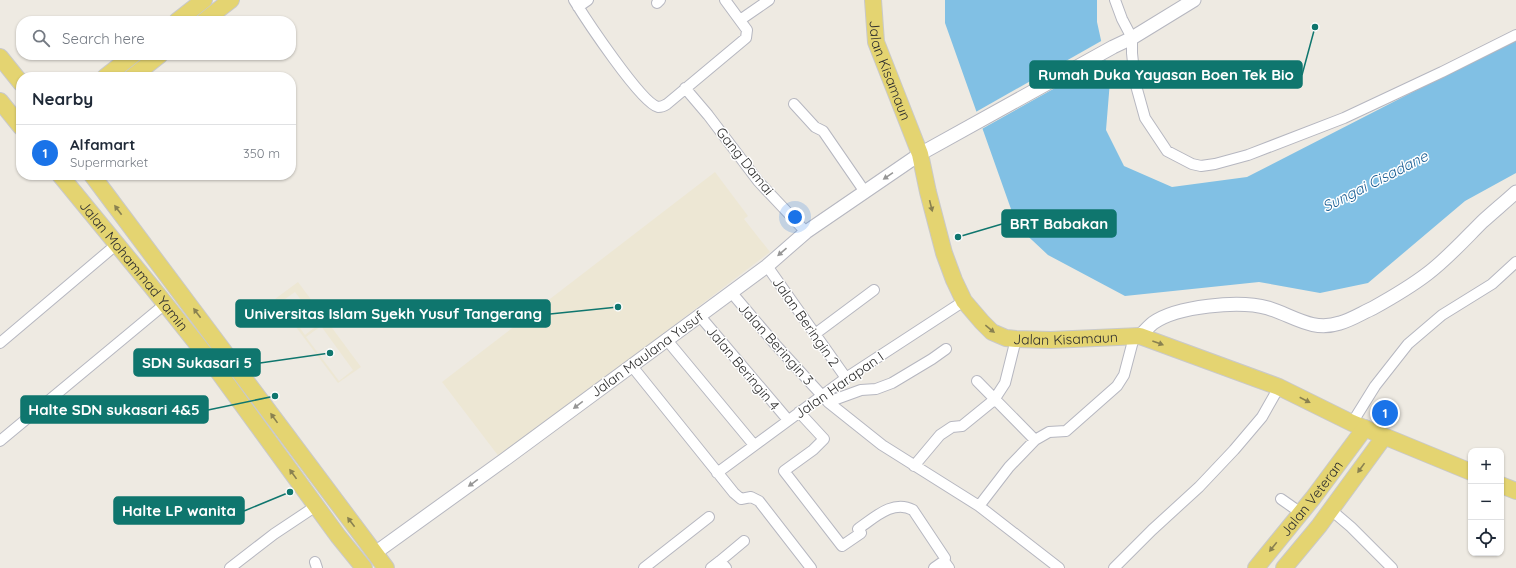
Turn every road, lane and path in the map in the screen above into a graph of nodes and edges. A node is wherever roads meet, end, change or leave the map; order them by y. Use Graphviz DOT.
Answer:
graph roads {
  1 [pos="204,0"];
  2 [pos="231,0"];
  3 [pos="588,0"];
  4 [pos="725,0"];
  5 [pos="769,0"];
  6 [pos="873,0"];
  7 [pos="1115,0"];
  8 [pos="1194,0"];
  9 [pos="576,4"];
  10 [pos="183,16"];
  11 [pos="210,16"];
  12 [pos="740,20"];
  13 [pos="1516,35"];
  14 [pos="1132,38"];
  15 [pos="0,57"];
  16 [pos="127,60"];
  17 [pos="154,60"];
  18 [pos="111,72"];
  19 [pos="138,72"];
  20 [pos="16,77"];
  21 [pos="685,88"];
  22 [pos="0,101"];
  23 [pos="794,104"];
  24 [pos="16,121"];
  25 [pos="920,154"];
  26 [pos="64,180"];
  27 [pos="96,180"];
  28 [pos="865,192"];
  29 [pos="1516,192"];
  30 [pos="806,232"];
  31 [pos="117,244"];
  32 [pos="1516,262"];
  33 [pos="767,266"];
  34 [pos="874,290"];
  35 [pos="731,292"];
  36 [pos="964,301"];
  37 [pos="165,304"];
  38 [pos="699,315"];
  39 [pos="815,334"];
  40 [pos="1137,337"];
  41 [pos="666,339"];
  42 [pos="1016,339"];
  43 [pos="0,343"];
  44 [pos="946,349"];
  45 [pos="631,365"];
  46 [pos="846,378"];
  47 [pos="976,381"];
  48 [pos="1279,387"];
  49 [pos="825,398"];
  50 [pos="994,400"];
  51 [pos="798,412"];
  52 [pos="788,420"];
  53 [pos="1358,426"];
  54 [pos="1384,437"];
  55 [pos="1035,440"];
  56 [pos="0,441"];
  57 [pos="754,445"];
  58 [pos="914,466"];
  59 [pos="1468,471"];
  60 [pos="717,473"];
  61 [pos="1504,486"];
  62 [pos="1516,491"];
  63 [pos="1281,499"];
  64 [pos="316,506"];
  65 [pos="979,506"];
  66 [pos="1331,510"];
  67 [pos="1301,513"];
  68 [pos="709,517"];
  69 [pos="744,541"];
  70 [pos="375,553"];
  71 [pos="946,564"];
  72 [pos="723,565"];
  73 [pos="808,567"];
  74 [pos="230,568"];
  75 [pos="364,568"];
  76 [pos="386,568"];
  77 [pos="644,568"];
  78 [pos="711,568"];
  79 [pos="934,568"];
  80 [pos="1059,568"];
  81 [pos="1114,568"];
  82 [pos="1256,568"];
  83 [pos="1284,568"];
  84 [pos="1392,568"];
  1 -- 10 [label="main road"];
  2 -- 11 [label="main road"];
  3 -- 9 [label="street"];
  4 -- 12 [label="street"];
  5 -- 12 [label="street"];
  6 -- 25 [label="main road, Jalan Kisamaun"];
  7 -- 14 [label="street"];
  8 -- 14 [label="street, Jalan Maulana Yusuf"];
  9 -- 21 [label="street"];
  12 -- 21 [label="street"];
  13 -- 14 [label="street"];
  14 -- 25 [label="street, Jalan Maulana Yusuf"];
  15 -- 20 [label="main road"];
  16 -- 18 [label="main road"];
  17 -- 19 [label="main road"];
  21 -- 30 [label="street, Gang Damai"];
  22 -- 24 [label="main road"];
  23 -- 28 [label="street"];
  25 -- 28 [label="street, Jalan Maulana Yusuf, one-way"];
  25 -- 36 [label="main road, Jalan Kisamaun, one-way"];
  26 -- 31 [label="main road, Jalan Mohammad Yamin"];
  70 -- 27 [label="main road, Jalan Mohammad Yamin, one-way"];
  28 -- 30 [label="street, Jalan Maulana Yusuf"];
  29 -- 40 [label="street"];
  30 -- 33 [label="street, Jalan Maulana Yusuf, one-way"];
  31 -- 37 [label="main road, Jalan Mohammad Yamin"];
  31 -- 43 [label="street"];
  32 -- 53 [label="street"];
  33 -- 35 [label="street, Jalan Maulana Yusuf"];
  33 -- 39 [label="street, Jalan Beringin 2"];
  34 -- 39 [label="street"];
  35 -- 38 [label="street, Jalan Maulana Yusuf"];
  35 -- 49 [label="street, Jalan Beringin 3"];
  36 -- 42 [label="main road, Jalan Kisamaun, one-way"];
  36 -- 46 [label="street, Jalan Harapan I"];
  37 -- 56 [label="street"];
  64 -- 37 [label="main road, Jalan Mohammad Yamin, one-way"];
  38 -- 41 [label="street, Jalan Maulana Yusuf"];
  38 -- 52 [label="street, Jalan Beringin 4"];
  39 -- 46 [label="street, Jalan Beringin 2"];
  40 -- 42 [label="main road, Jalan Kisamaun"];
  40 -- 48 [label="main road, Jalan Kisamaun, one-way"];
  40 -- 55 [label="street"];
  41 -- 45 [label="street, Jalan Maulana Yusuf"];
  41 -- 57 [label="street"];
  42 -- 50 [label="street"];
  44 -- 49 [label="street"];
  45 -- 60 [label="street"];
  45 -- 70 [label="street, Jalan Maulana Yusuf, one-way"];
  46 -- 49 [label="street, Jalan Harapan I"];
  47 -- 50 [label="street"];
  48 -- 53 [label="main road, Jalan Kisamaun, one-way"];
  48 -- 81 [label="street"];
  49 -- 51 [label="street, Jalan Harapan I"];
  49 -- 58 [label="street, Jalan Beringin 3"];
  50 -- 55 [label="street"];
  50 -- 58 [label="street"];
  51 -- 52 [label="street, Jalan Harapan I"];
  51 -- 71 [label="street"];
  52 -- 57 [label="street, Jalan Harapan I"];
  53 -- 54 [label="main road, Jalan Kisamaun"];
  53 -- 67 [label="main road, Jalan Veteran"];
  54 -- 59 [label="main road, Jalan Kisamaun"];
  54 -- 66 [label="main road, Jalan Veteran, one-way"];
  55 -- 65 [label="street"];
  57 -- 60 [label="street, Jalan Harapan I"];
  58 -- 65 [label="street, Jalan Beringin 3"];
  60 -- 73 [label="street"];
  61 -- 62 [label="main road"];
  63 -- 67 [label="street"];
  64 -- 74 [label="street"];
  64 -- 75 [label="main road, Jalan Mohammad Yamin"];
  65 -- 80 [label="street, Jalan Beringin 3"];
  66 -- 83 [label="main road, Jalan Veteran"];
  66 -- 84 [label="street"];
  67 -- 82 [label="main road, Jalan Veteran, one-way"];
  68 -- 77 [label="street"];
  69 -- 72 [label="street"];
  70 -- 76 [label="main road, Jalan Mohammad Yamin"];
  71 -- 79 [label="street"];
  72 -- 78 [label="street"];
}
